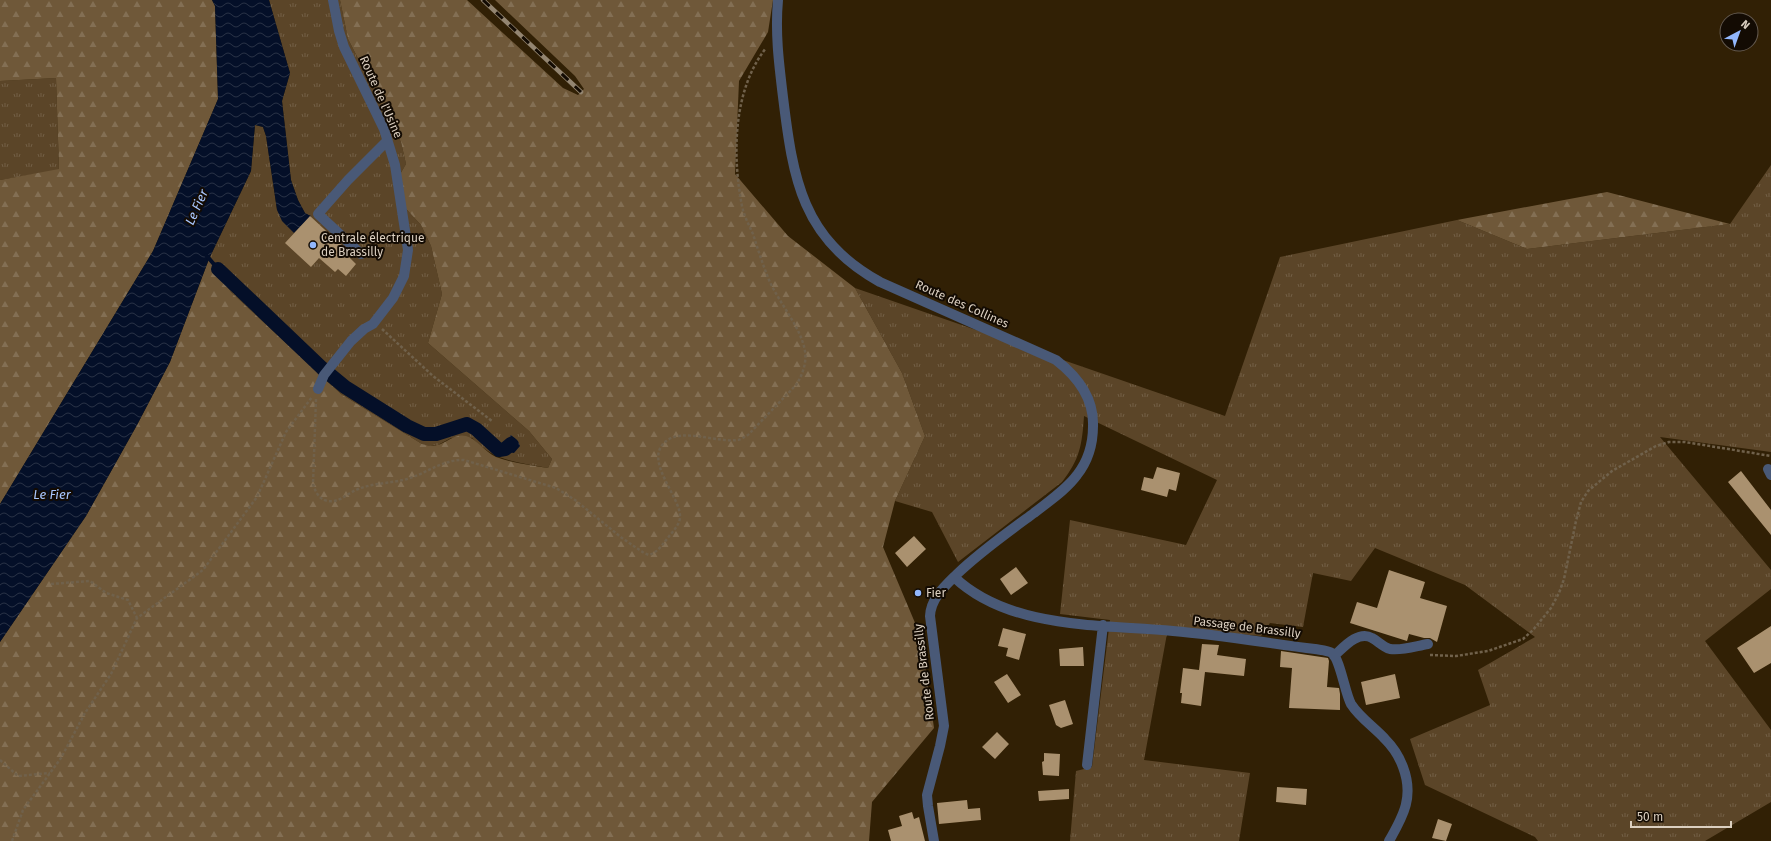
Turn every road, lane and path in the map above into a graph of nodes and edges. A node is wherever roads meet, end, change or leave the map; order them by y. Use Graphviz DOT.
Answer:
graph roads {
  1 [pos="333,0"];
  2 [pos="778,0"];
  3 [pos="777,40"];
  4 [pos="387,140"];
  5 [pos="361,254"];
  6 [pos="375,322"];
  7 [pos="318,389"];
  8 [pos="492,421"];
  9 [pos="1771,456"];
  10 [pos="954,577"];
  11 [pos="51,584"];
  12 [pos="137,618"];
  13 [pos="1104,625"];
  14 [pos="1428,644"];
  15 [pos="1426,655"];
  16 [pos="1334,656"];
  17 [pos="0,760"];
  18 [pos="1087,765"];
  19 [pos="50,773"];
  20 [pos="12,841"];
  21 [pos="934,841"];
  22 [pos="1389,841"];
  1 -- 4 [label="street, Route de l'Usine"];
  2 -- 3 [label="street, Route des Collines"];
  3 -- 7 [label="path"];
  3 -- 10 [label="street, Route des Collines"];
  4 -- 5 [label="street"];
  4 -- 6 [label="street, Route de l'Usine"];
  6 -- 7 [label="street, Route de l'Usine"];
  6 -- 8 [label="path"];
  7 -- 12 [label="path"];
  9 -- 15 [label="path"];
  10 -- 13 [label="street, Passage de Brassilly"];
  10 -- 21 [label="street, Route de Brassilly"];
  11 -- 12 [label="path"];
  12 -- 19 [label="path"];
  13 -- 16 [label="street, Passage de Brassilly"];
  13 -- 18 [label="street"];
  14 -- 16 [label="street"];
  16 -- 22 [label="street"];
  17 -- 19 [label="path"];
  19 -- 20 [label="path"];
}
